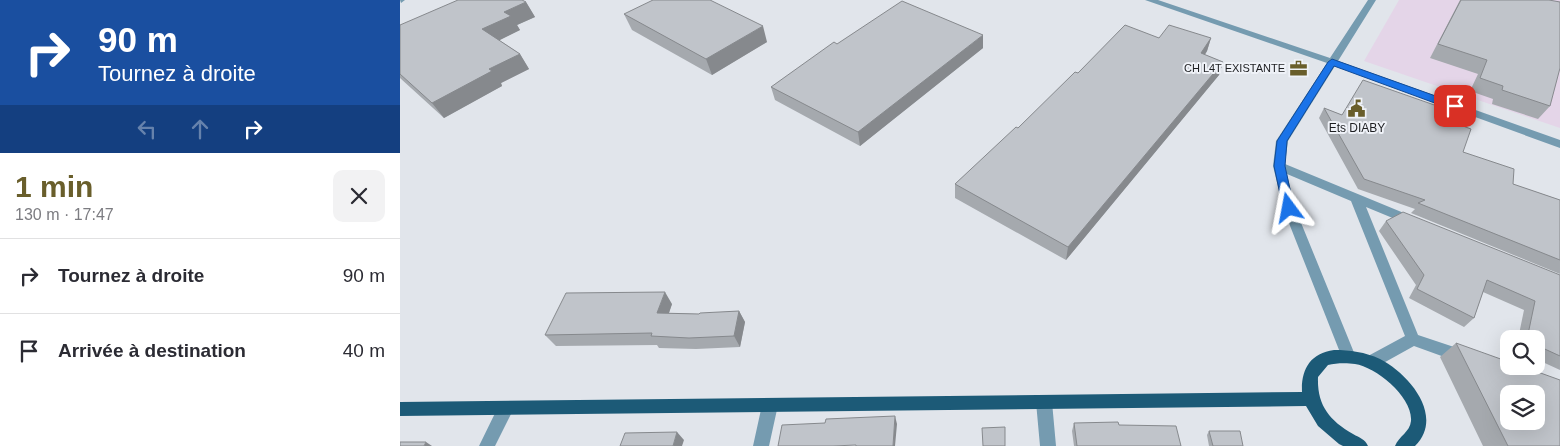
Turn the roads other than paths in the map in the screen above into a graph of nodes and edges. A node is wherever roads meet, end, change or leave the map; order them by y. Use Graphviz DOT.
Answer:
graph roads {
  1 [pos="1149,0"];
  2 [pos="1372,0"];
  3 [pos="1332,62"];
  4 [pos="1560,144"];
  5 [pos="1280,166"];
  6 [pos="1356,198"];
  7 [pos="1427,227"];
  8 [pos="1413,339"];
  9 [pos="1348,355"];
  10 [pos="1373,361"];
  11 [pos="1477,362"];
  12 [pos="1311,399"];
  13 [pos="1044,402"];
  14 [pos="770,404"];
  15 [pos="506,408"];
  16 [pos="400,409"];
  17 [pos="1410,444"];
  18 [pos="1353,445"];
  19 [pos="487,446"];
  20 [pos="761,446"];
  21 [pos="1048,446"];
  1 -- 3 [label="street"];
  2 -- 3 [label="street"];
  3 -- 4 [label="street"];
  3 -- 5 [label="street"];
  5 -- 6 [label="street"];
  5 -- 9 [label="street"];
  6 -- 7 [label="street"];
  6 -- 8 [label="street"];
  8 -- 10 [label="street"];
  8 -- 11 [label="street"];
  9 -- 10 [label="main road"];
  9 -- 12 [label="main road"];
  10 -- 17 [label="main road"];
  12 -- 13 [label="main road"];
  12 -- 18 [label="main road"];
  13 -- 14 [label="main road"];
  13 -- 21 [label="street"];
  14 -- 15 [label="main road"];
  14 -- 20 [label="street"];
  15 -- 16 [label="main road"];
  15 -- 19 [label="street"];
}
